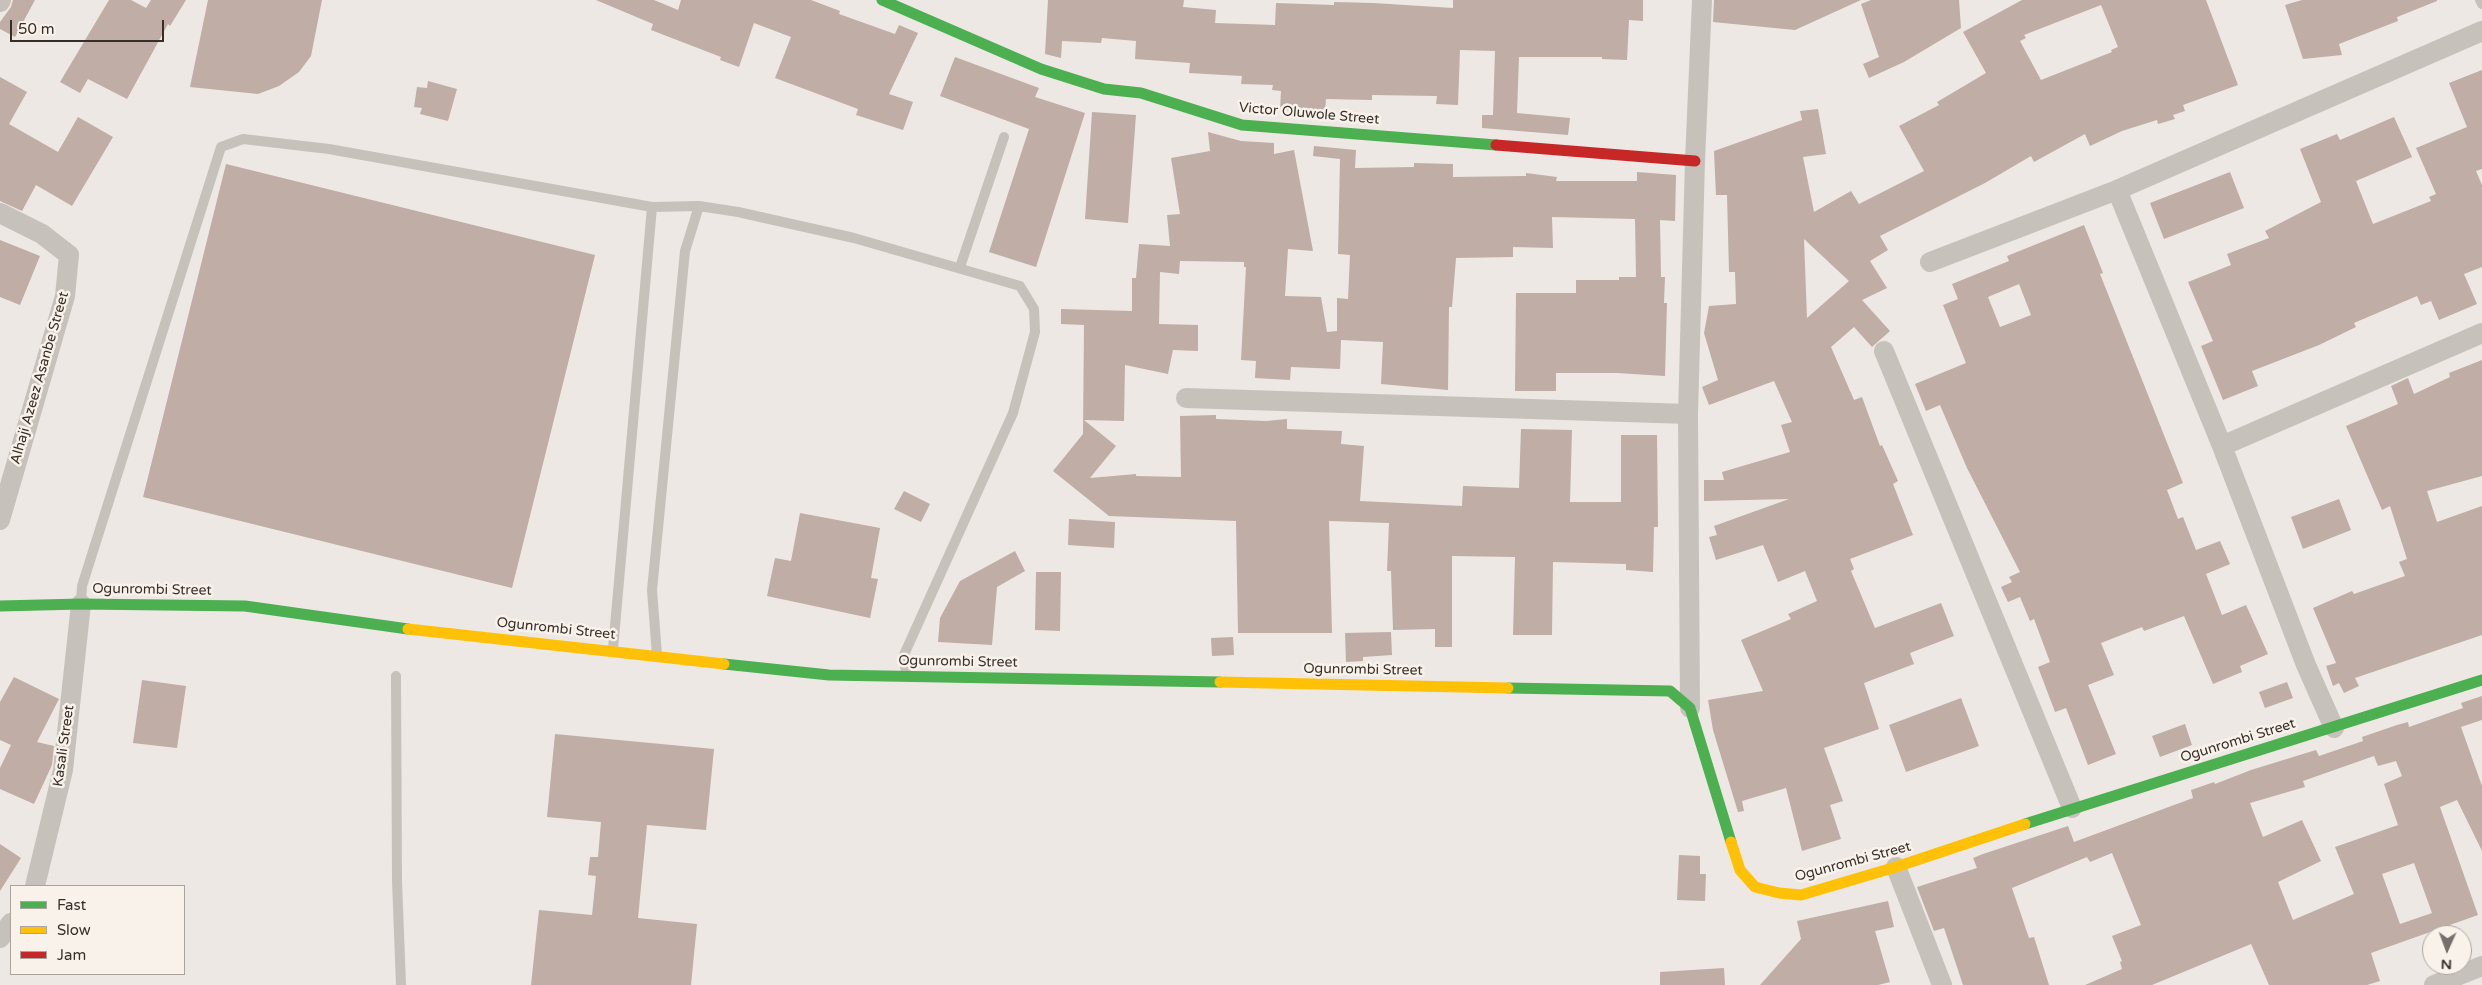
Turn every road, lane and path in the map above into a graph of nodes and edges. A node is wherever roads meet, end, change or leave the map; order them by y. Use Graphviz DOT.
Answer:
graph roads {
  1 [pos="882,0"];
  2 [pos="1702,0"];
  3 [pos="2480,0"];
  4 [pos="2482,4"];
  5 [pos="913,7"];
  6 [pos="2482,31"];
  7 [pos="1004,137"];
  8 [pos="1695,162"];
  9 [pos="2117,190"];
  10 [pos="699,206"];
  11 [pos="652,207"];
  12 [pos="0,212"];
  13 [pos="1930,262"];
  14 [pos="960,267"];
  15 [pos="2482,333"];
  16 [pos="1884,351"];
  17 [pos="1186,398"];
  18 [pos="1688,414"];
  19 [pos="2222,446"];
  20 [pos="0,520"];
  21 [pos="81,604"];
  22 [pos="0,606"];
  23 [pos="613,650"];
  24 [pos="657,656"];
  25 [pos="396,676"];
  26 [pos="907,676"];
  27 [pos="2482,680"];
  28 [pos="1690,708"];
  29 [pos="2334,728"];
  30 [pos="2072,808"];
  31 [pos="1896,867"];
  32 [pos="35,885"];
  33 [pos="10,924"];
  34 [pos="0,938"];
  35 [pos="2482,966"];
  36 [pos="401,985"];
  37 [pos="1942,985"];
  38 [pos="2434,985"];
  1 -- 5 [label="street, Victor Oluwole Street"];
  2 -- 8 [label="street"];
  3 -- 4 [label="lane"];
  5 -- 8 [label="street, Victor Oluwole Street"];
  6 -- 9 [label="street"];
  7 -- 14 [label="lane"];
  8 -- 18 [label="street"];
  9 -- 13 [label="street"];
  9 -- 19 [label="street"];
  10 -- 11 [label="lane"];
  10 -- 14 [label="lane"];
  10 -- 24 [label="lane"];
  11 -- 21 [label="lane"];
  11 -- 23 [label="lane"];
  12 -- 20 [label="street, Alhaji Azeez Asanbe Street"];
  14 -- 26 [label="lane"];
  15 -- 19 [label="street"];
  16 -- 30 [label="street"];
  17 -- 18 [label="street"];
  18 -- 28 [label="street"];
  19 -- 29 [label="street"];
  21 -- 22 [label="street, Ogunrombi Street"];
  21 -- 23 [label="street, Ogunrombi Street"];
  21 -- 32 [label="street, Kasali Street"];
  23 -- 24 [label="street, Ogunrombi Street"];
  24 -- 26 [label="street, Ogunrombi Street"];
  25 -- 36 [label="lane"];
  26 -- 28 [label="street, Ogunrombi Street"];
  27 -- 29 [label="street, Ogunrombi Street"];
  28 -- 31 [label="street, Ogunrombi Street"];
  29 -- 30 [label="street, Ogunrombi Street"];
  30 -- 31 [label="street, Ogunrombi Street"];
  31 -- 37 [label="street"];
  33 -- 34 [label="street"];
  35 -- 38 [label="street"];
}
